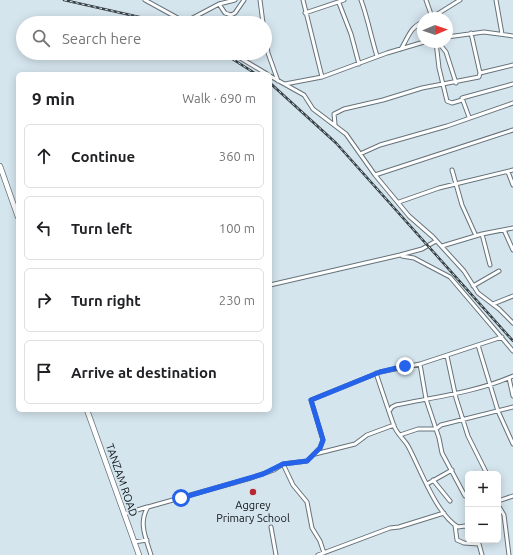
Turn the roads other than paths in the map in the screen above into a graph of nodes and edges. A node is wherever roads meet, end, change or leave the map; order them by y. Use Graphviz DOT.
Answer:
graph roads {
  1 [pos="145,0"];
  2 [pos="149,0"];
  3 [pos="235,0"];
  4 [pos="244,0"];
  5 [pos="260,0"];
  6 [pos="302,0"];
  7 [pos="329,0"];
  8 [pos="344,0"];
  9 [pos="361,0"];
  10 [pos="426,0"];
  11 [pos="460,0"];
  12 [pos="496,0"];
  13 [pos="339,2"];
  14 [pos="219,4"];
  15 [pos="332,5"];
  16 [pos="429,12"];
  17 [pos="441,12"];
  18 [pos="305,13"];
  19 [pos="174,16"];
  20 [pos="196,16"];
  21 [pos="262,16"];
  22 [pos="417,25"];
  23 [pos="471,33"];
  24 [pos="502,34"];
  25 [pos="453,36"];
  26 [pos="513,36"];
  27 [pos="417,44"];
  28 [pos="437,48"];
  29 [pos="442,48"];
  30 [pos="400,49"];
  31 [pos="377,56"];
  32 [pos="244,60"];
  33 [pos="270,60"];
  34 [pos="359,64"];
  35 [pos="513,65"];
  36 [pos="264,72"];
  37 [pos="480,73"];
  38 [pos="322,77"];
  39 [pos="272,78"];
  40 [pos="278,82"];
  41 [pos="456,82"];
  42 [pos="285,84"];
  43 [pos="444,84"];
  44 [pos="513,84"];
  45 [pos="462,100"];
  46 [pos="513,103"];
  47 [pos="469,117"];
  48 [pos="335,124"];
  49 [pos="513,130"];
  50 [pos="360,154"];
  51 [pos="0,166"];
  52 [pos="452,170"];
  53 [pos="513,170"];
  54 [pos="508,172"];
  55 [pos="375,175"];
  56 [pos="456,184"];
  57 [pos="513,185"];
  58 [pos="399,202"];
  59 [pos="16,211"];
  60 [pos="513,228"];
  61 [pos="504,230"];
  62 [pos="482,234"];
  63 [pos="476,236"];
  64 [pos="436,241"];
  65 [pos="442,246"];
  66 [pos="513,250"];
  67 [pos="400,255"];
  68 [pos="490,265"];
  69 [pos="499,271"];
  70 [pos="272,285"];
  71 [pos="473,286"];
  72 [pos="513,296"];
  73 [pos="493,304"];
  74 [pos="513,323"];
  75 [pos="502,337"];
  76 [pos="478,345"];
  77 [pos="513,351"];
  78 [pos="447,356"];
  79 [pos="420,364"];
  80 [pos="376,373"];
  81 [pos="513,376"];
  82 [pos="509,378"];
  83 [pos="491,385"];
  84 [pos="455,393"];
  85 [pos="513,396"];
  86 [pos="426,399"];
  87 [pos="513,407"];
  88 [pos="390,410"];
  89 [pos="498,411"];
  90 [pos="88,412"];
  91 [pos="464,419"];
  92 [pos="394,426"];
  93 [pos="436,429"];
  94 [pos="400,435"];
  95 [pos="513,444"];
  96 [pos="314,455"];
  97 [pos="283,464"];
  98 [pos="452,470"];
  99 [pos="486,471"];
  100 [pos="433,480"];
  101 [pos="427,484"];
  102 [pos="465,496"];
  103 [pos="513,496"];
  104 [pos="501,500"];
  105 [pos="450,501"];
  106 [pos="148,507"];
  107 [pos="499,507"];
  108 [pos="444,513"];
  109 [pos="124,514"];
  110 [pos="455,525"];
  111 [pos="465,526"];
  112 [pos="271,527"];
  113 [pos="146,540"];
  114 [pos="134,542"];
  115 [pos="479,544"];
  116 [pos="324,553"];
  117 [pos="139,555"];
  118 [pos="151,555"];
  119 [pos="276,555"];
  120 [pos="318,555"];
  121 [pos="482,555"];
  122 [pos="508,555"];
  1 -- 2 [label="street"];
  2 -- 19 [label="street"];
  3 -- 14 [label="street"];
  4 -- 14 [label="street"];
  5 -- 21 [label="street"];
  6 -- 18 [label="street"];
  7 -- 15 [label="street"];
  8 -- 13 [label="street"];
  9 -- 31 [label="street"];
  10 -- 16 [label="street"];
  11 -- 17 [label="street"];
  12 -- 24 [label="street"];
  13 -- 15 [label="street"];
  13 -- 34 [label="street"];
  14 -- 20 [label="street"];
  15 -- 18 [label="street"];
  18 -- 38 [label="street"];
  22 -- 30 [label="street"];
  23 -- 24 [label="street"];
  23 -- 25 [label="street"];
  23 -- 37 [label="street"];
  24 -- 26 [label="street"];
  27 -- 30 [label="street"];
  28 -- 43 [label="street"];
  29 -- 41 [label="street"];
  30 -- 31 [label="street"];
  31 -- 34 [label="street"];
  32 -- 36 [label="street"];
  33 -- 40 [label="street"];
  34 -- 38 [label="street"];
  35 -- 37 [label="street"];
  37 -- 41 [label="street"];
  38 -- 42 [label="street"];
  39 -- 40 [label="street"];
  40 -- 42 [label="street"];
  41 -- 43 [label="street"];
  42 -- 48 [label="street"];
  43 -- 45 [label="street"];
  43 -- 48 [label="street"];
  44 -- 45 [label="street"];
  45 -- 47 [label="street"];
  46 -- 47 [label="street"];
  47 -- 50 [label="street"];
  48 -- 50 [label="street"];
  49 -- 55 [label="street"];
  50 -- 55 [label="street"];
  51 -- 59 [label="highway"];
  52 -- 56 [label="street"];
  53 -- 54 [label="street"];
  54 -- 56 [label="street"];
  54 -- 57 [label="street"];
  55 -- 58 [label="street"];
  56 -- 58 [label="street"];
  56 -- 63 [label="street"];
  58 -- 64 [label="street"];
  60 -- 61 [label="street"];
  61 -- 62 [label="street"];
  61 -- 66 [label="street"];
  62 -- 63 [label="street"];
  62 -- 68 [label="street"];
  63 -- 65 [label="street"];
  64 -- 65 [label="street"];
  64 -- 67 [label="street"];
  65 -- 71 [label="street"];
  67 -- 70 [label="street"];
  67 -- 75 [label="street"];
  69 -- 71 [label="street"];
  71 -- 73 [label="street"];
  72 -- 73 [label="street"];
  73 -- 74 [label="street"];
  75 -- 76 [label="street"];
  75 -- 77 [label="street"];
  76 -- 78 [label="street"];
  76 -- 83 [label="street"];
  78 -- 79 [label="street"];
  78 -- 84 [label="street"];
  79 -- 80 [label="street"];
  79 -- 86 [label="street"];
  80 -- 88 [label="street"];
  80 -- 96 [label="street"];
  81 -- 82 [label="street"];
  82 -- 83 [label="street"];
  82 -- 85 [label="street"];
  83 -- 84 [label="street"];
  83 -- 89 [label="street"];
  84 -- 86 [label="street"];
  84 -- 91 [label="street"];
  86 -- 88 [label="street"];
  86 -- 93 [label="street"];
  87 -- 89 [label="street"];
  88 -- 92 [label="street"];
  89 -- 91 [label="street"];
  89 -- 95 [label="street"];
  90 -- 109 [label="highway, TANZAM ROAD"];
  91 -- 93 [label="street"];
  91 -- 99 [label="street"];
  92 -- 94 [label="street"];
  92 -- 96 [label="street"];
  93 -- 94 [label="street"];
  93 -- 98 [label="street"];
  94 -- 101 [label="street"];
  96 -- 97 [label="street"];
  97 -- 106 [label="street"];
  97 -- 116 [label="street"];
  98 -- 100 [label="street"];
  98 -- 102 [label="street"];
  100 -- 101 [label="street"];
  100 -- 105 [label="street"];
  101 -- 108 [label="street"];
  103 -- 104 [label="street"];
  106 -- 109 [label="street"];
  106 -- 113 [label="street"];
  107 -- 122 [label="street"];
  108 -- 110 [label="street"];
  108 -- 116 [label="street"];
  109 -- 114 [label="highway, TANZAM ROAD"];
  110 -- 111 [label="street"];
  110 -- 115 [label="street"];
  112 -- 119 [label="street"];
  113 -- 114 [label="street"];
  113 -- 118 [label="street"];
  114 -- 117 [label="highway, TANZAM ROAD"];
  115 -- 121 [label="street"];
  116 -- 120 [label="street"];
}
